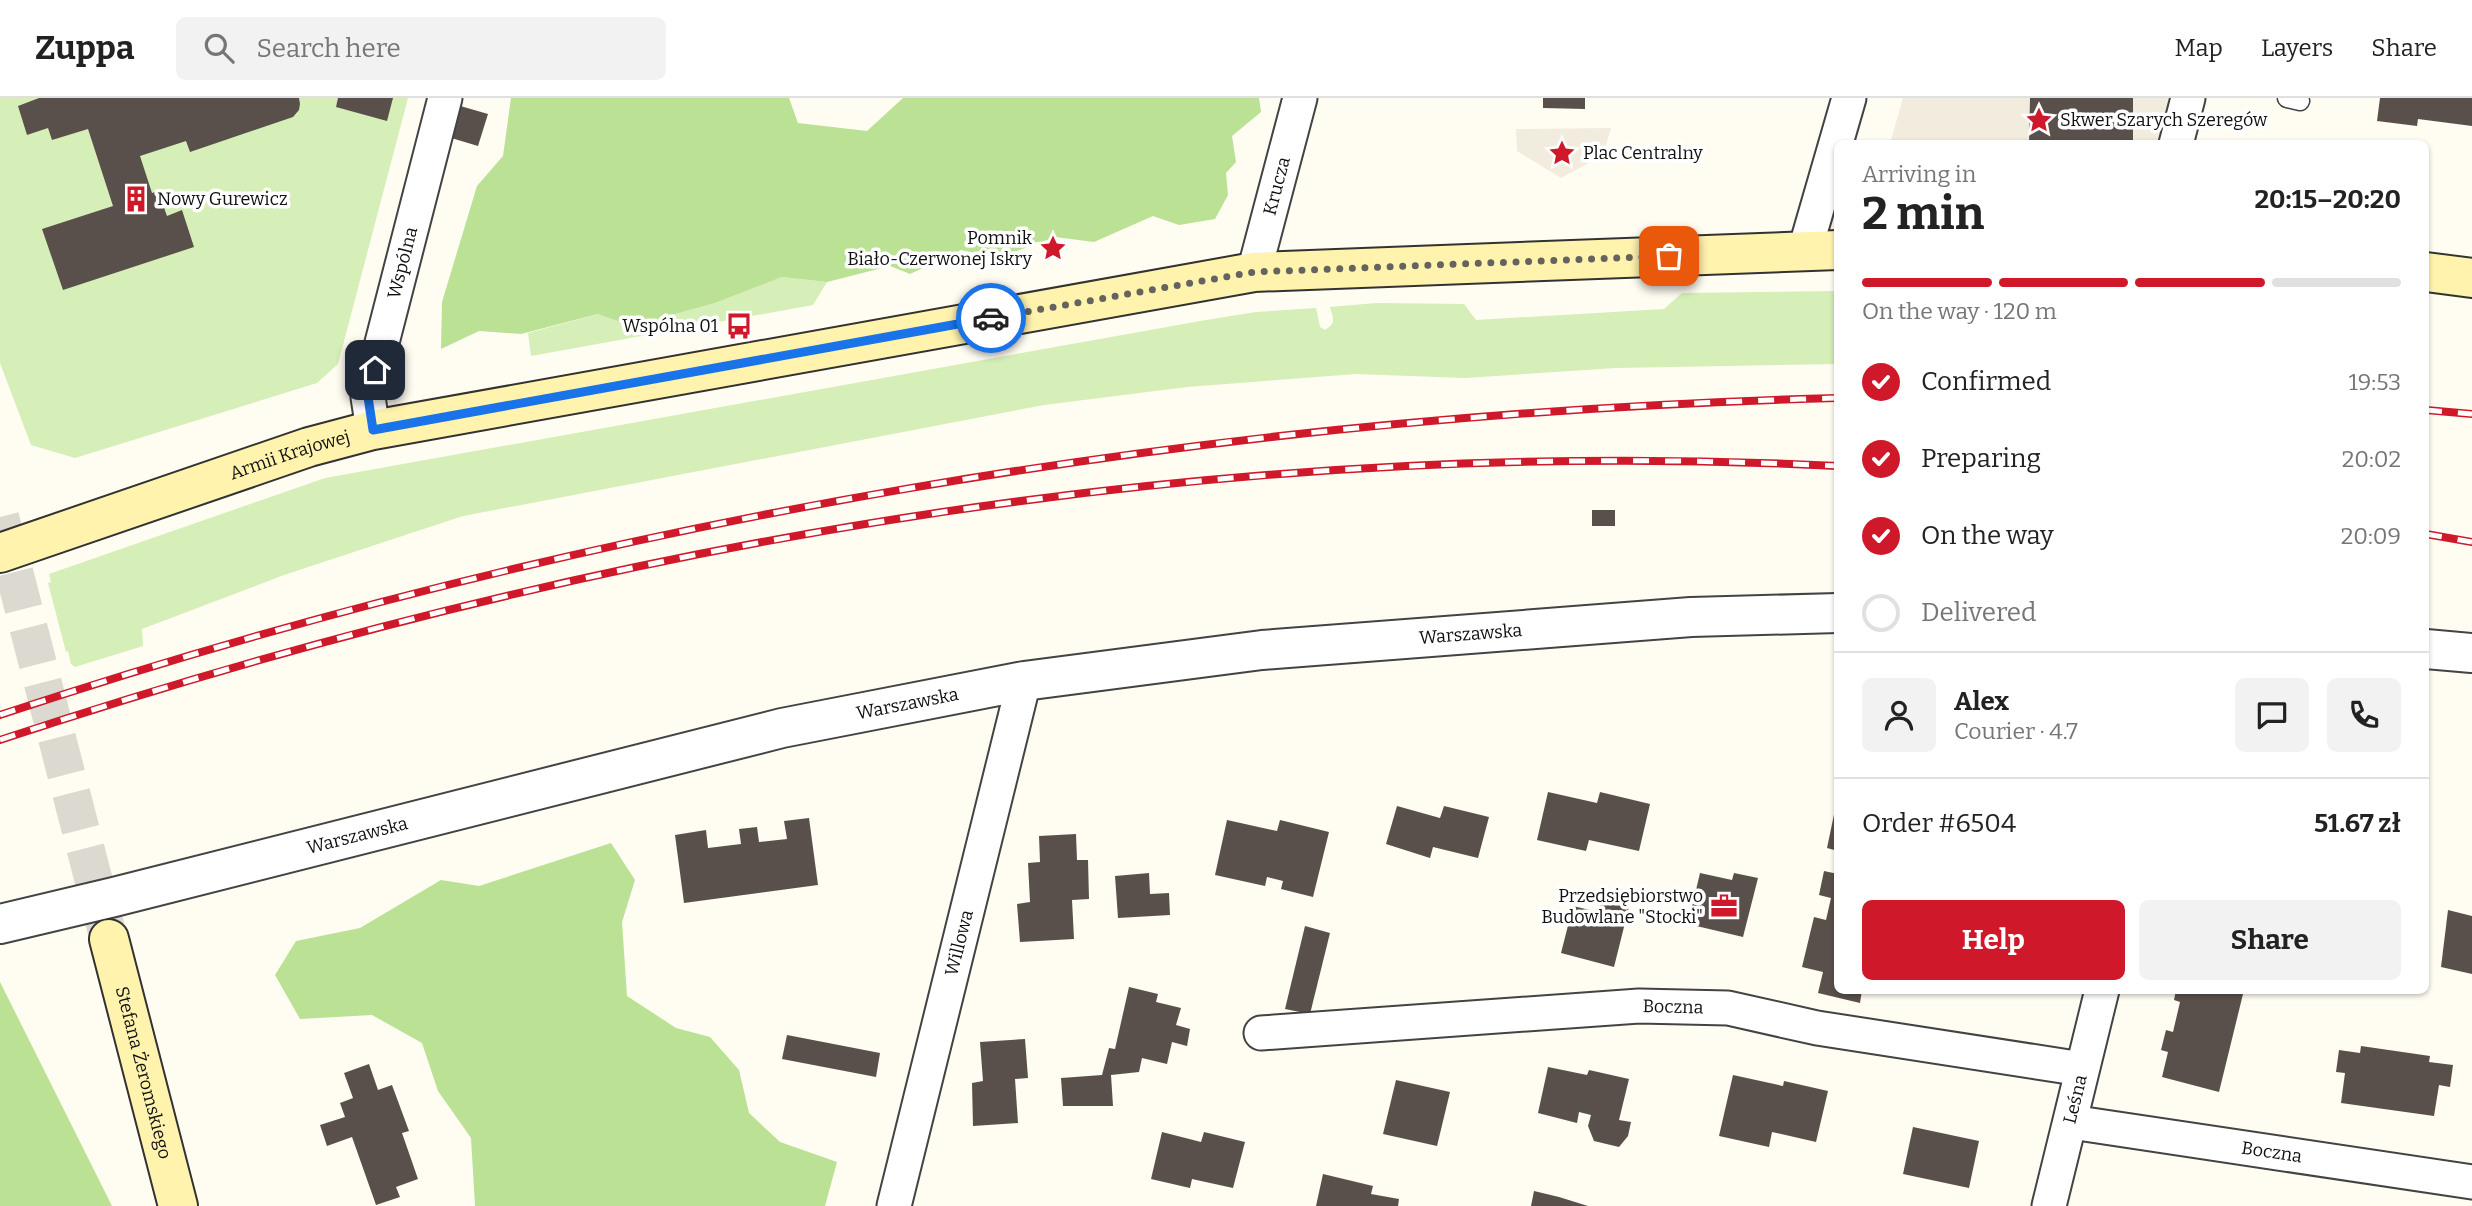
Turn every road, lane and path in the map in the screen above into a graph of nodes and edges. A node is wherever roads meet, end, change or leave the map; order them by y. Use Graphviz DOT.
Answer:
graph roads {
  1 [pos="445,98"];
  2 [pos="1300,98"];
  3 [pos="1849,98"];
  4 [pos="2188,98"];
  5 [pos="1841,140"];
  6 [pos="2177,140"];
  7 [pos="1834,179"];
  8 [pos="1821,250"];
  9 [pos="1254,272"];
  10 [pos="2429,272"];
  11 [pos="2472,278"];
  12 [pos="373,430"];
  13 [pos="0,553"];
  14 [pos="1834,613"];
  15 [pos="2429,649"];
  16 [pos="2472,653"];
  17 [pos="1024,681"];
  18 [pos="0,924"];
  19 [pos="109,939"];
  20 [pos="2101,994"];
  21 [pos="1261,1033"];
  22 [pos="2082,1069"];
  23 [pos="2071,1122"];
  24 [pos="2472,1182"];
  25 [pos="178,1206"];
  26 [pos="894,1206"];
  27 [pos="2049,1206"];
  1 -- 12 [label="street, Wspólna"];
  2 -- 9 [label="street, Krucza"];
  3 -- 5 [label="street"];
  4 -- 6 [label="street"];
  7 -- 8 [label="street"];
  8 -- 9 [label="main road, Armii Krajowej"];
  9 -- 12 [label="main road, Armii Krajowej"];
  10 -- 11 [label="main road"];
  12 -- 13 [label="main road, Armii Krajowej"];
  14 -- 17 [label="street, Warszawska"];
  15 -- 16 [label="street"];
  17 -- 18 [label="street, Warszawska"];
  17 -- 26 [label="street, Willowa"];
  19 -- 25 [label="main road, Stefana Żeromskiego"];
  20 -- 22 [label="street, Leśna"];
  21 -- 22 [label="street, Boczna"];
  22 -- 23 [label="street, Leśna"];
  23 -- 24 [label="street, Boczna"];
  23 -- 27 [label="street, Leśna"];
}
